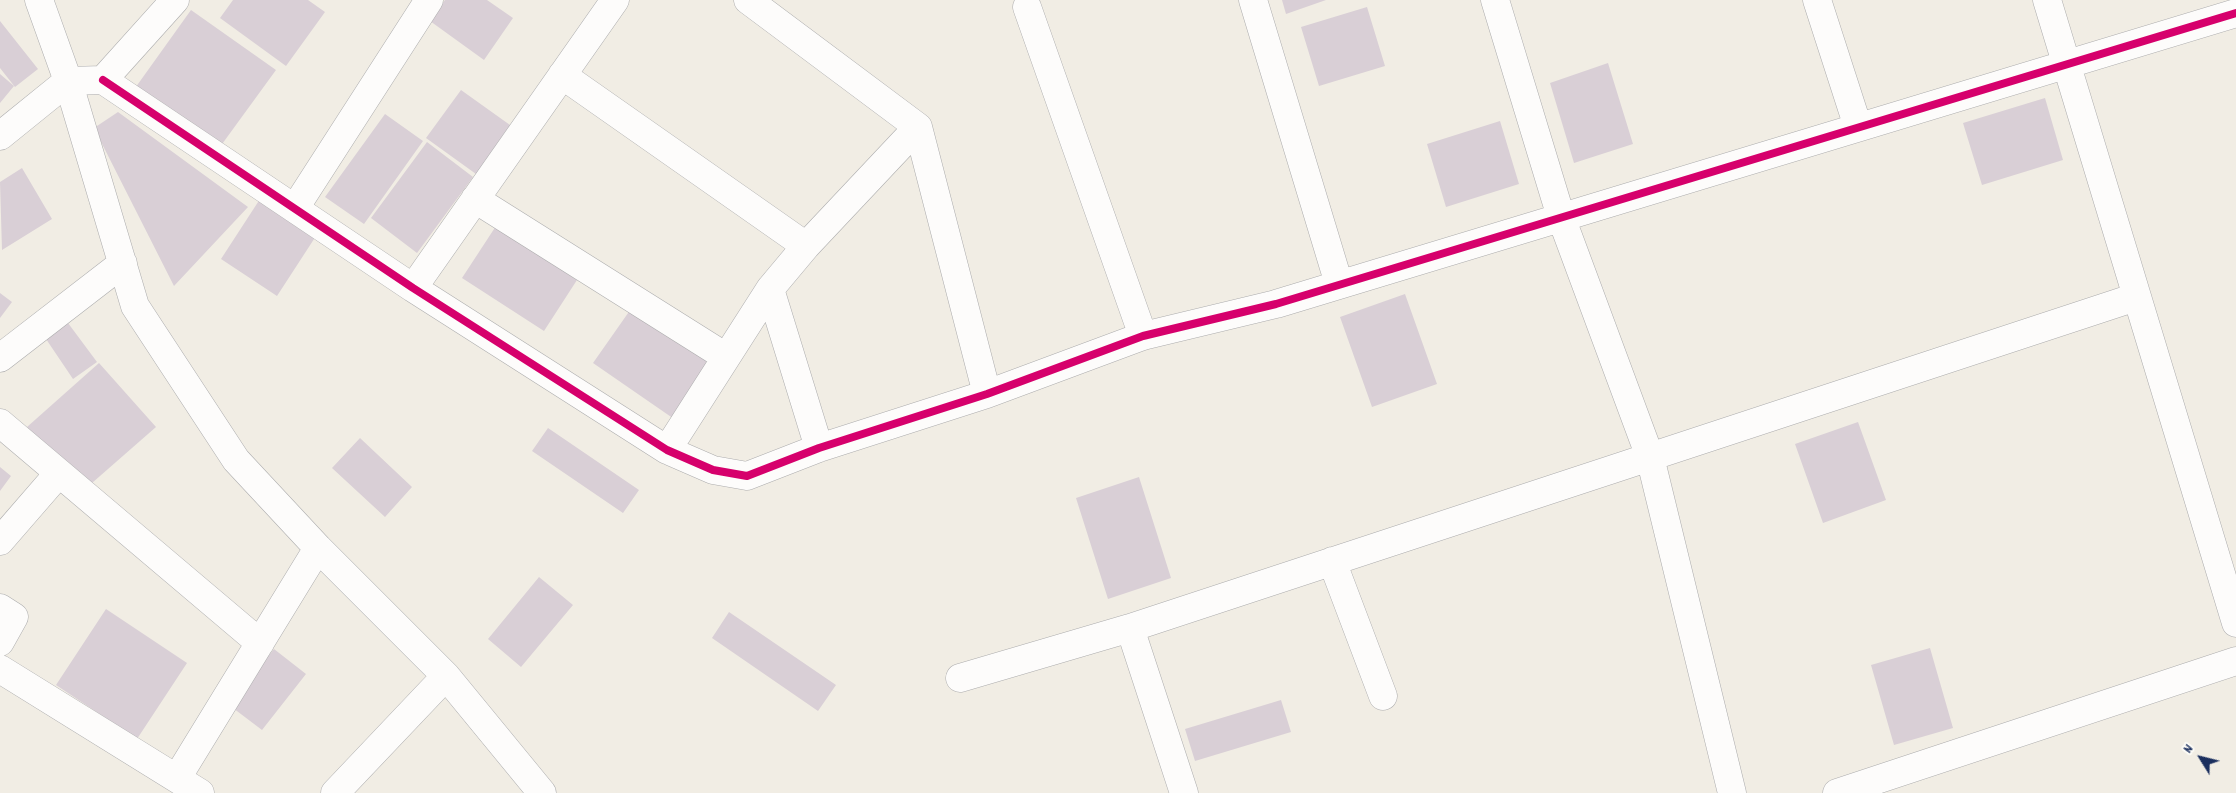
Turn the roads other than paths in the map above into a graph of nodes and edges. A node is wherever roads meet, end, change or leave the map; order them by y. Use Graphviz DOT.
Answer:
graph roads {
  1 [pos="39,0"];
  2 [pos="175,0"];
  3 [pos="428,0"];
  4 [pos="615,0"];
  5 [pos="748,0"];
  6 [pos="1253,0"];
  7 [pos="1495,0"];
  8 [pos="1817,0"];
  9 [pos="2047,0"];
  10 [pos="1027,7"];
  11 [pos="2236,12"];
  12 [pos="2066,64"];
  13 [pos="562,75"];
  14 [pos="103,80"];
  15 [pos="68,81"];
  16 [pos="918,127"];
  17 [pos="1858,127"];
  18 [pos="0,136"];
  19 [pos="475,199"];
  20 [pos="295,208"];
  21 [pos="1561,217"];
  22 [pos="806,246"];
  23 [pos="123,264"];
  24 [pos="1339,284"];
  25 [pos="413,288"];
  26 [pos="770,289"];
  27 [pos="2136,297"];
  28 [pos="1143,336"];
  29 [pos="726,357"];
  30 [pos="0,358"];
  31 [pos="987,394"];
  32 [pos="0,423"];
  33 [pos="819,448"];
  34 [pos="667,450"];
  35 [pos="1650,457"];
  36 [pos="59,473"];
  37 [pos="0,541"];
  38 [pos="318,548"];
  39 [pos="1332,561"];
  40 [pos="0,608"];
  41 [pos="2236,623"];
  42 [pos="1130,628"];
  43 [pos="0,642"];
  44 [pos="260,643"];
  45 [pos="2236,661"];
  46 [pos="0,669"];
  47 [pos="446,676"];
  48 [pos="960,678"];
  49 [pos="1383,696"];
  50 [pos="177,778"];
  51 [pos="200,793"];
  52 [pos="335,793"];
  53 [pos="542,793"];
  54 [pos="1184,793"];
  55 [pos="1732,793"];
  56 [pos="1837,793"];
  1 -- 15 [label="street"];
  2 -- 14 [label="street"];
  3 -- 20 [label="street"];
  4 -- 13 [label="street"];
  5 -- 16 [label="street"];
  6 -- 24 [label="street"];
  7 -- 21 [label="street"];
  8 -- 17 [label="street"];
  9 -- 12 [label="street"];
  10 -- 28 [label="street"];
  11 -- 12 [label="street"];
  12 -- 17 [label="street"];
  12 -- 27 [label="street"];
  13 -- 19 [label="street"];
  13 -- 22 [label="street"];
  14 -- 15 [label="street"];
  14 -- 20 [label="street"];
  15 -- 18 [label="street"];
  15 -- 23 [label="street"];
  16 -- 22 [label="street"];
  16 -- 31 [label="street"];
  17 -- 21 [label="street"];
  19 -- 25 [label="street"];
  19 -- 29 [label="street"];
  20 -- 25 [label="street"];
  21 -- 24 [label="street"];
  21 -- 35 [label="street"];
  22 -- 26 [label="street"];
  23 -- 30 [label="street"];
  23 -- 38 [label="street"];
  24 -- 28 [label="street"];
  25 -- 34 [label="street"];
  26 -- 29 [label="street"];
  26 -- 33 [label="street"];
  27 -- 35 [label="street"];
  27 -- 41 [label="street"];
  28 -- 31 [label="street"];
  29 -- 34 [label="street"];
  31 -- 33 [label="street"];
  32 -- 36 [label="street"];
  33 -- 34 [label="street"];
  35 -- 39 [label="street"];
  35 -- 55 [label="street"];
  36 -- 37 [label="street"];
  36 -- 44 [label="street"];
  38 -- 44 [label="street"];
  38 -- 47 [label="street"];
  39 -- 42 [label="street"];
  39 -- 49 [label="street"];
  40 -- 43 [label="street"];
  42 -- 48 [label="street"];
  42 -- 54 [label="street"];
  44 -- 50 [label="street"];
  45 -- 56 [label="street"];
  46 -- 50 [label="street"];
  47 -- 52 [label="street"];
  47 -- 53 [label="street"];
  50 -- 51 [label="street"];
}
